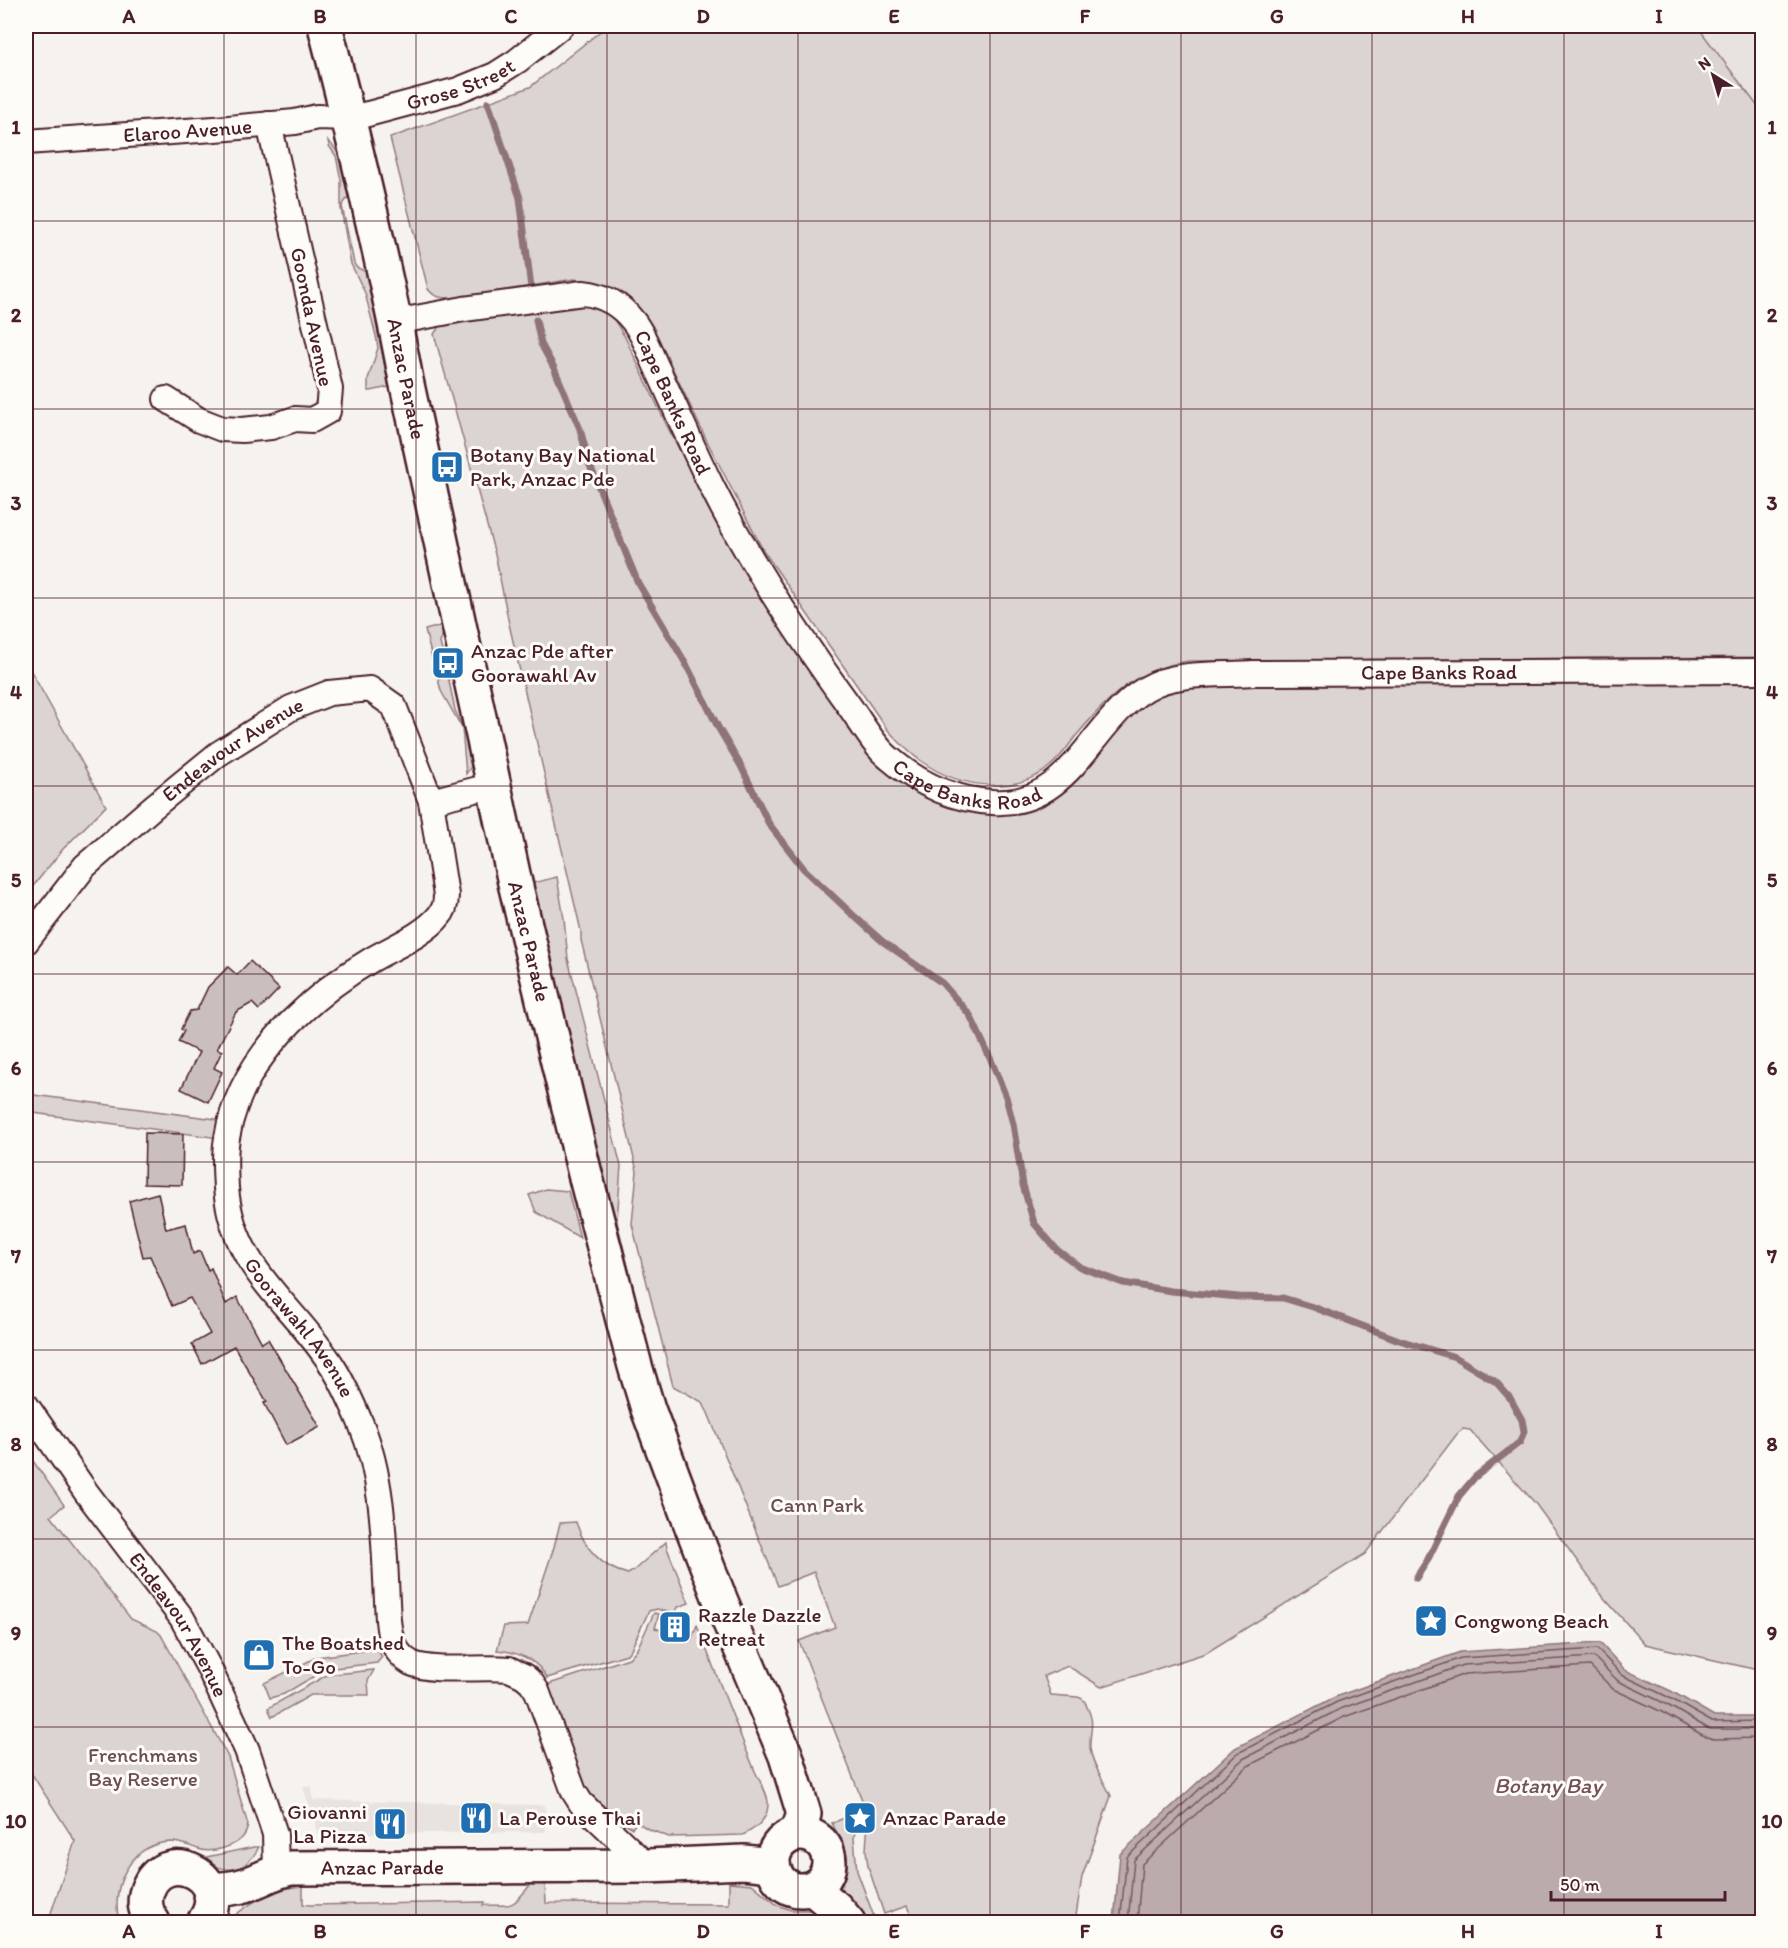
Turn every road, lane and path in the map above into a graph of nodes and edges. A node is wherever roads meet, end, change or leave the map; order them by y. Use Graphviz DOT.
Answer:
graph roads {
  1 [pos="325,26"];
  2 [pos="545,30"];
  3 [pos="349,118"];
  4 [pos="269,124"];
  5 [pos="26,142"];
  6 [pos="395,322"];
  7 [pos="166,399"];
  8 [pos="1762,671"];
  9 [pos="495,785"];
  10 [pos="431,801"];
  11 [pos="26,942"];
  12 [pos="26,1405"];
  13 [pos="797,1834"];
  14 [pos="773,1865"];
  15 [pos="646,1866"];
  16 [pos="276,1871"];
  17 [pos="812,1888"];
  18 [pos="210,1890"];
  19 [pos="152,1922"];
  20 [pos="204,1923"];
  21 [pos="848,1923"];
  1 -- 3 [label="main road, Anzac Parade"];
  2 -- 3 [label="street, Grose Street"];
  3 -- 4 [label="street, Elaroo Avenue"];
  3 -- 6 [label="main road, Anzac Parade"];
  4 -- 5 [label="street, Elaroo Avenue"];
  4 -- 7 [label="street, Goonda Avenue"];
  6 -- 8 [label="street, Cape Banks Road"];
  6 -- 9 [label="main road, Anzac Parade"];
  9 -- 10 [label="street"];
  9 -- 13 [label="main road, Anzac Parade"];
  10 -- 11 [label="street, Endeavour Avenue"];
  10 -- 15 [label="street, Goorawahl Avenue"];
  12 -- 16 [label="street, Endeavour Avenue"];
  13 -- 14 [label="main road"];
  13 -- 17 [label="main road"];
  14 -- 15 [label="main road, Anzac Parade"];
  14 -- 17 [label="main road"];
  15 -- 16 [label="main road, Anzac Parade"];
  16 -- 18 [label="main road, Anzac Parade"];
  17 -- 21 [label="main road"];
  18 -- 19 [label="main road"];
  18 -- 20 [label="main road"];
}
